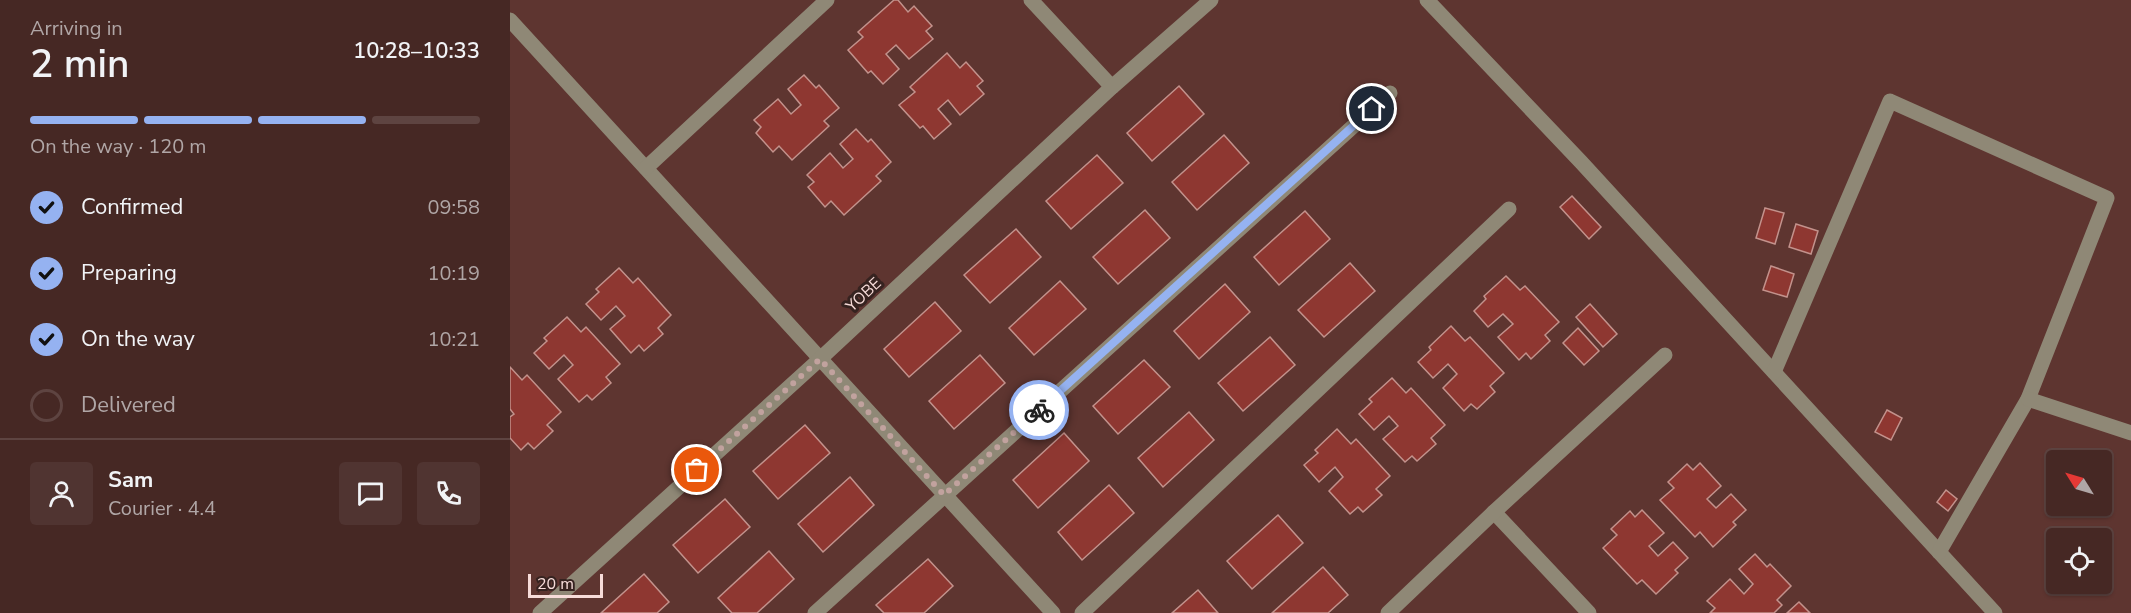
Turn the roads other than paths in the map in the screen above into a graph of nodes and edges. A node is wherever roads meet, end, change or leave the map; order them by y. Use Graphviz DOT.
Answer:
graph roads {
  1 [pos="827,0"];
  2 [pos="1030,0"];
  3 [pos="1211,0"];
  4 [pos="1426,0"];
  5 [pos="810,5"];
  6 [pos="510,20"];
  7 [pos="1112,87"];
  8 [pos="1390,93"];
  9 [pos="646,168"];
  10 [pos="1509,209"];
  11 [pos="1665,355"];
  12 [pos="820,359"];
  13 [pos="1774,372"];
  14 [pos="2028,399"];
  15 [pos="2131,433"];
  16 [pos="944,495"];
  17 [pos="1494,512"];
  18 [pos="1939,552"];
  19 [pos="540,613"];
  20 [pos="815,613"];
  21 [pos="1053,613"];
  22 [pos="1082,613"];
  23 [pos="1388,613"];
  24 [pos="1589,613"];
  25 [pos="1995,613"];
  1 -- 5 [label="street"];
  2 -- 7 [label="street"];
  3 -- 7 [label="street, YOBE"];
  4 -- 13 [label="street"];
  5 -- 9 [label="street"];
  6 -- 9 [label="street"];
  7 -- 12 [label="street, YOBE"];
  8 -- 16 [label="street"];
  9 -- 12 [label="street"];
  10 -- 22 [label="street"];
  11 -- 17 [label="street"];
  12 -- 16 [label="street"];
  12 -- 19 [label="street, YOBE"];
  13 -- 14 [label="street"];
  13 -- 18 [label="street"];
  14 -- 15 [label="street"];
  14 -- 18 [label="street"];
  16 -- 20 [label="street"];
  16 -- 21 [label="street"];
  17 -- 23 [label="street"];
  17 -- 24 [label="street"];
  18 -- 25 [label="street"];
}
